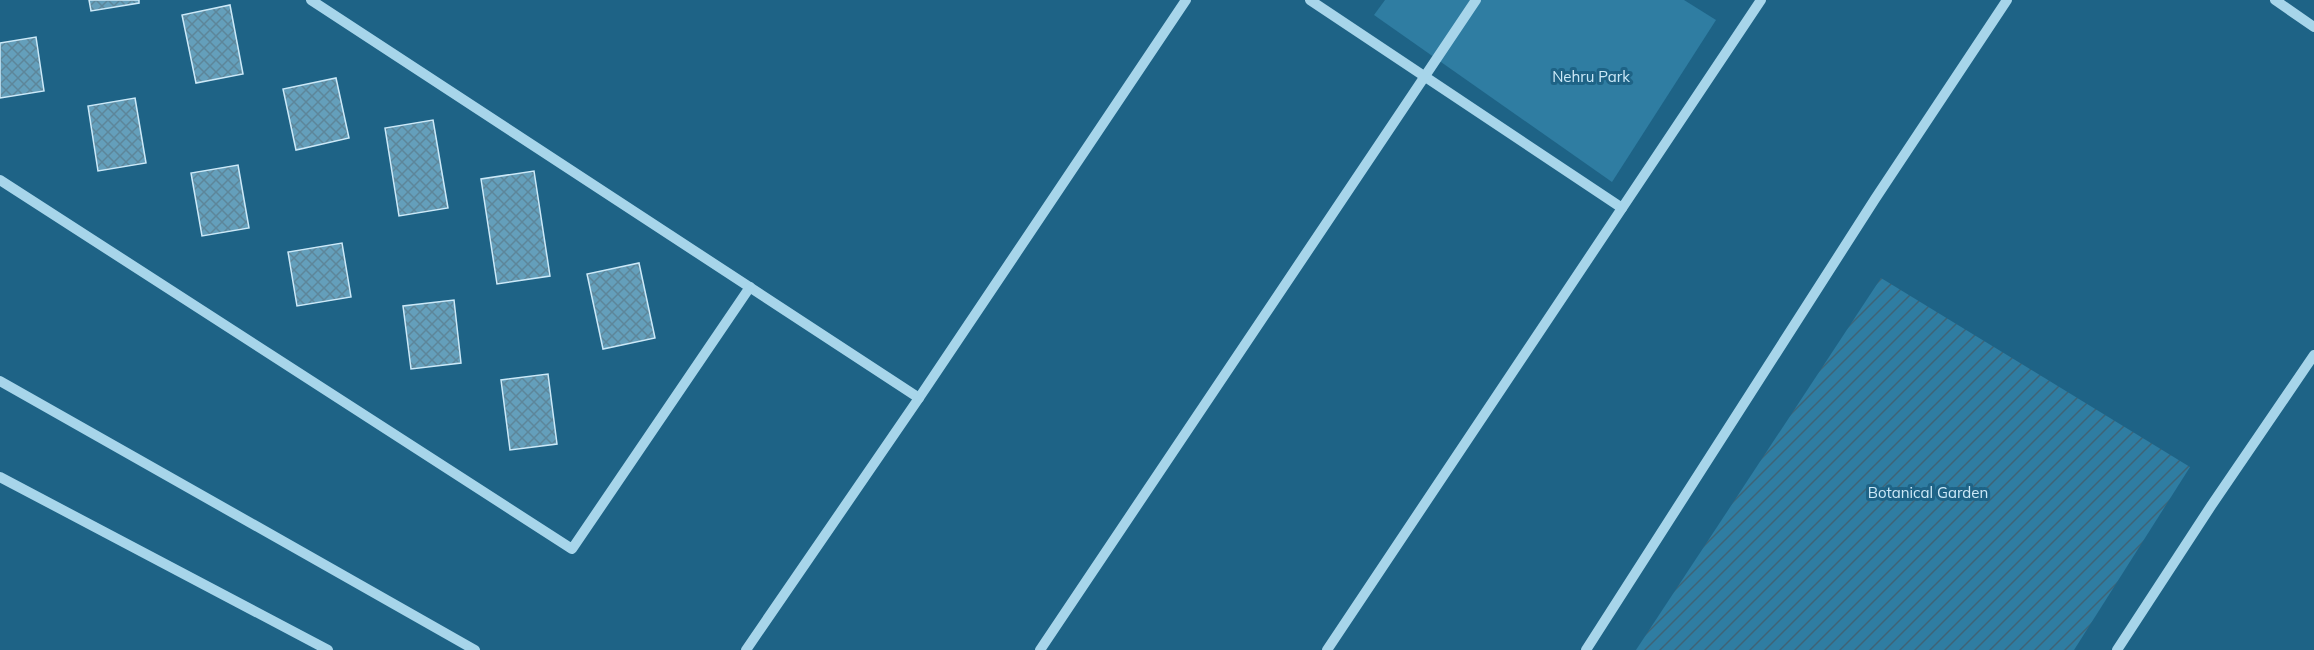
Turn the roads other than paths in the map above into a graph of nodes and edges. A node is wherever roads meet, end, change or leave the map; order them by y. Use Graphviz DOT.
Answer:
graph roads {
  1 [pos="311,0"];
  2 [pos="1186,0"];
  3 [pos="1310,0"];
  4 [pos="1476,0"];
  5 [pos="1761,0"];
  6 [pos="2007,0"];
  7 [pos="2275,0"];
  8 [pos="2314,27"];
  9 [pos="1425,76"];
  10 [pos="0,180"];
  11 [pos="1622,208"];
  12 [pos="750,287"];
  13 [pos="2314,355"];
  14 [pos="0,381"];
  15 [pos="919,398"];
  16 [pos="0,477"];
  17 [pos="328,650"];
  18 [pos="475,650"];
  19 [pos="746,650"];
  20 [pos="1040,650"];
  21 [pos="1327,650"];
  22 [pos="1586,650"];
  23 [pos="2118,650"];
  1 -- 12 [label="street"];
  2 -- 15 [label="street"];
  3 -- 9 [label="street"];
  4 -- 9 [label="street"];
  5 -- 11 [label="street"];
  6 -- 22 [label="street"];
  7 -- 8 [label="street"];
  9 -- 11 [label="street"];
  9 -- 20 [label="street"];
  10 -- 12 [label="street"];
  11 -- 21 [label="street"];
  12 -- 15 [label="street"];
  13 -- 23 [label="street"];
  14 -- 18 [label="street"];
  15 -- 19 [label="street"];
  16 -- 17 [label="street"];
}
